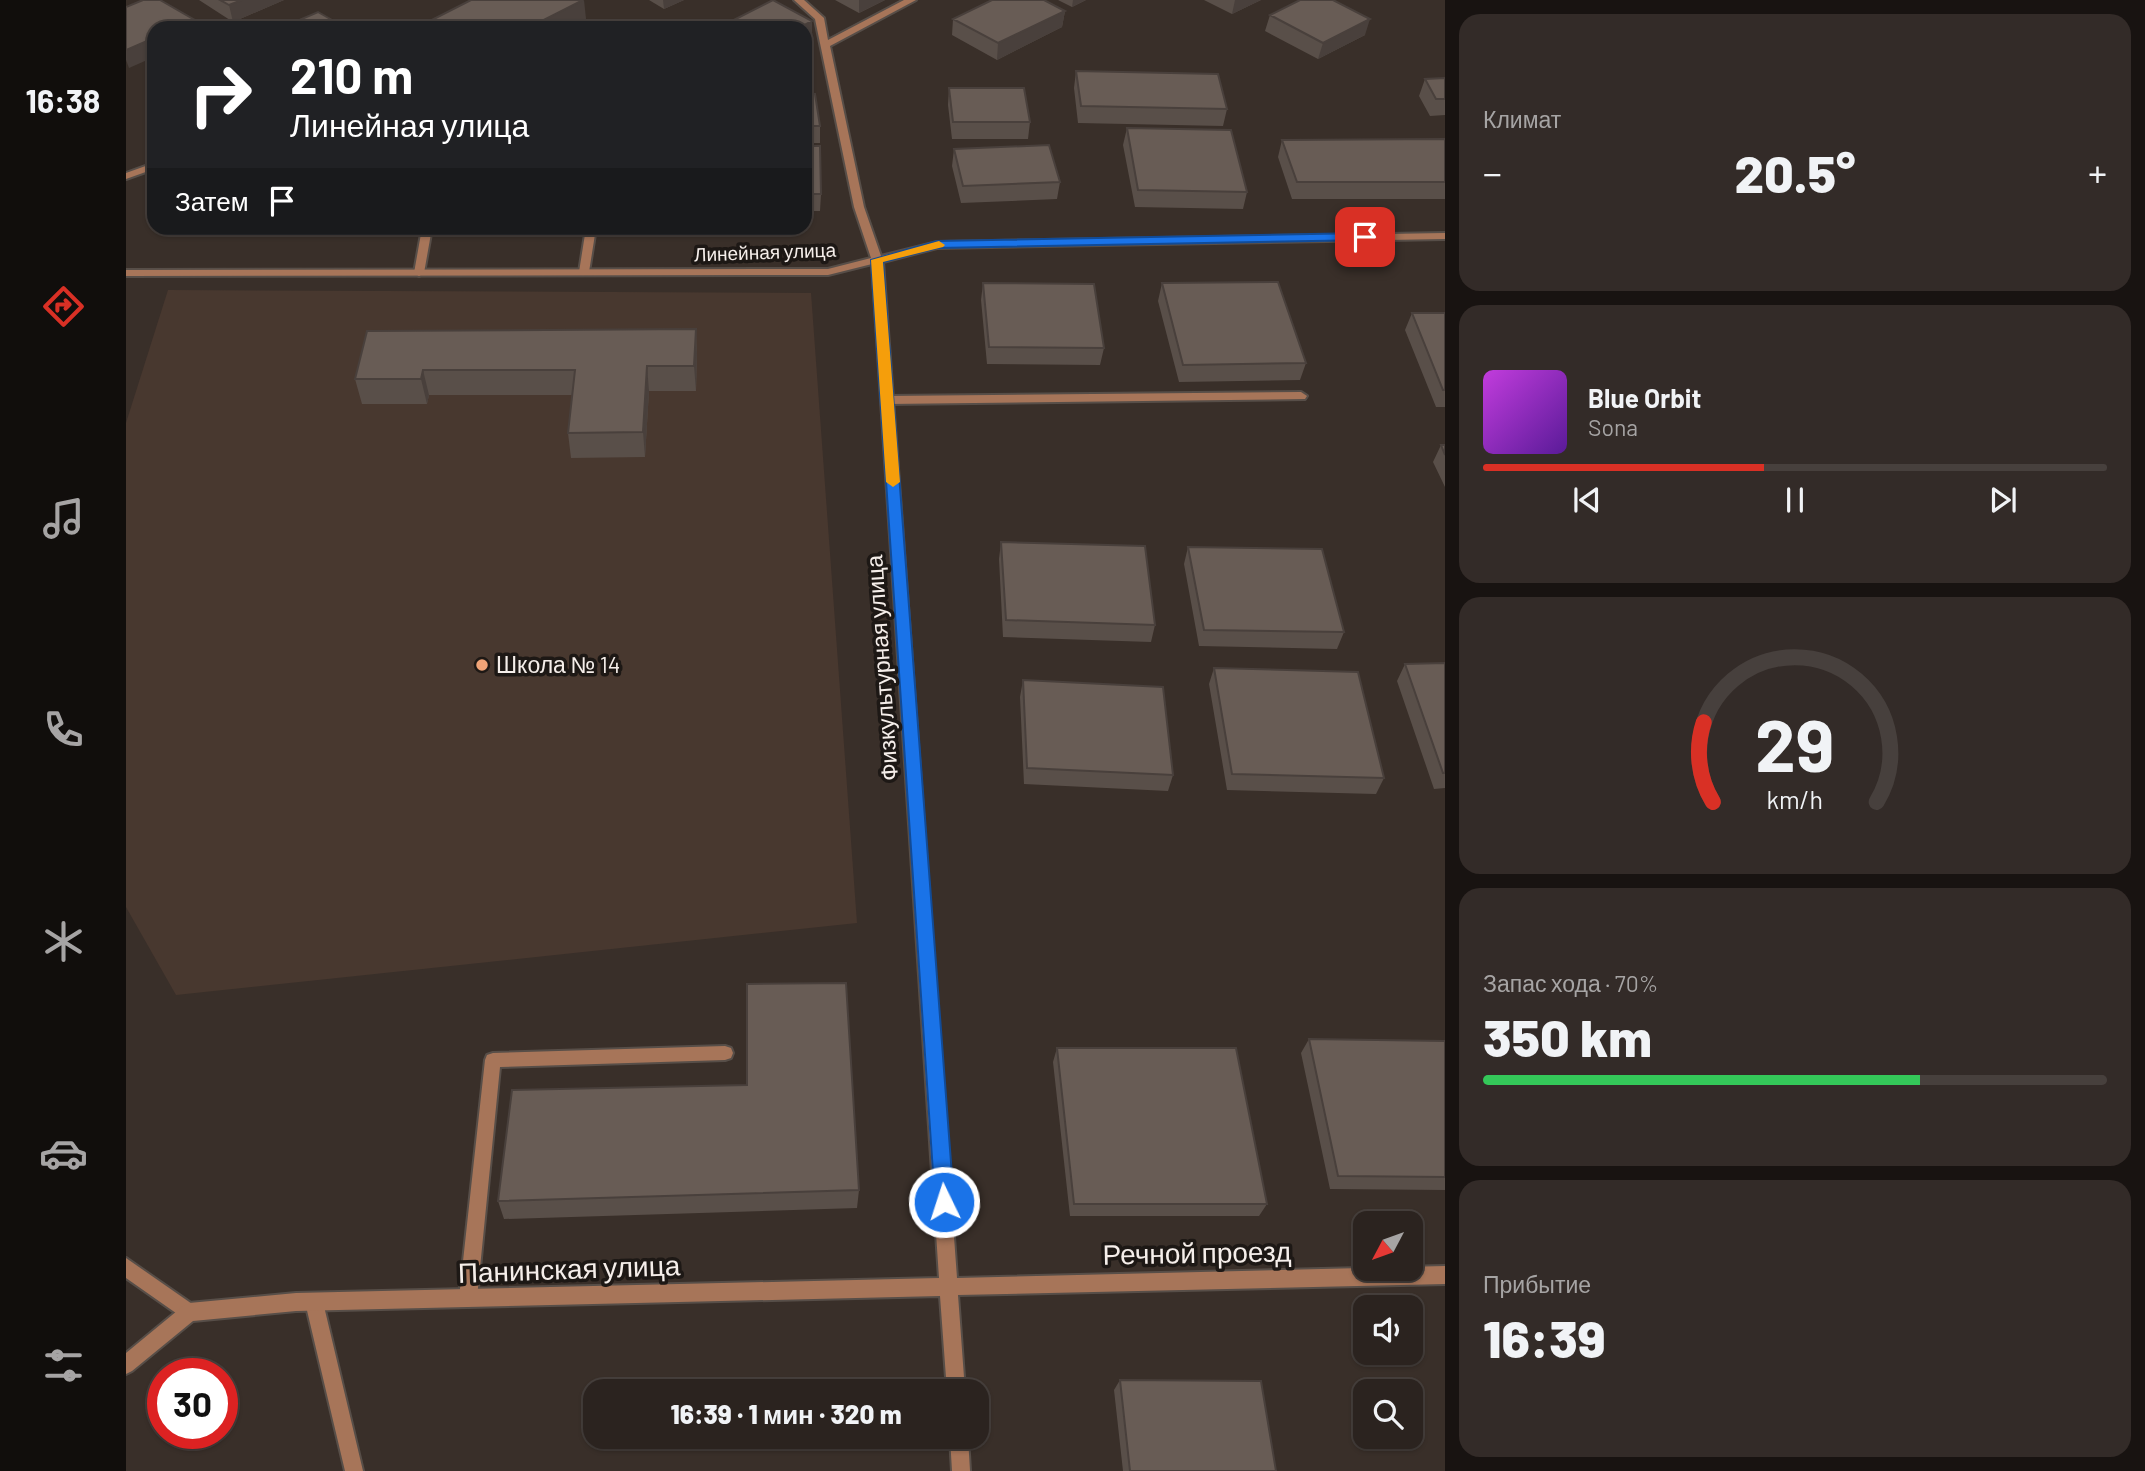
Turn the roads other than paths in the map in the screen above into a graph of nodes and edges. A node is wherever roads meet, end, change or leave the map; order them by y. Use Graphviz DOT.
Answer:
graph roads {
  1 [pos="799,0"];
  2 [pos="911,0"];
  3 [pos="825,45"];
  4 [pos="147,168"];
  5 [pos="126,176"];
  6 [pos="426,235"];
  7 [pos="589,235"];
  8 [pos="1445,236"];
  9 [pos="877,260"];
  10 [pos="584,272"];
  11 [pos="126,273"];
  12 [pos="419,273"];
  13 [pos="1301,396"];
  14 [pos="887,400"];
  15 [pos="725,1053"];
  16 [pos="126,1267"];
  17 [pos="1445,1275"];
  18 [pos="950,1285"];
  19 [pos="468,1298"];
  20 [pos="314,1302"];
  21 [pos="189,1312"];
  22 [pos="126,1365"];
  23 [pos="955,1379"];
  24 [pos="960,1449"];
  25 [pos="354,1471"];
  26 [pos="961,1471"];
  1 -- 3 [label="street, Физкультурная улица"];
  2 -- 3 [label="street"];
  3 -- 9 [label="street, Физкультурная улица"];
  4 -- 5 [label="street"];
  6 -- 12 [label="street"];
  7 -- 10 [label="street"];
  8 -- 9 [label="street, Линейная улица"];
  9 -- 10 [label="street, Линейная улица"];
  9 -- 14 [label="street, Физкультурная улица"];
  10 -- 12 [label="street, Линейная улица"];
  11 -- 12 [label="street, Линейная улица"];
  13 -- 14 [label="street"];
  14 -- 18 [label="street, Физкультурная улица"];
  15 -- 19 [label="street"];
  16 -- 21 [label="street"];
  17 -- 18 [label="street, Речной проезд"];
  18 -- 19 [label="street, Панинская улица"];
  18 -- 23 [label="street, Физкультурная улица"];
  19 -- 20 [label="street, Панинская улица"];
  20 -- 21 [label="street, Панинская улица"];
  20 -- 25 [label="street"];
  21 -- 22 [label="street"];
  24 -- 26 [label="street"];
}
